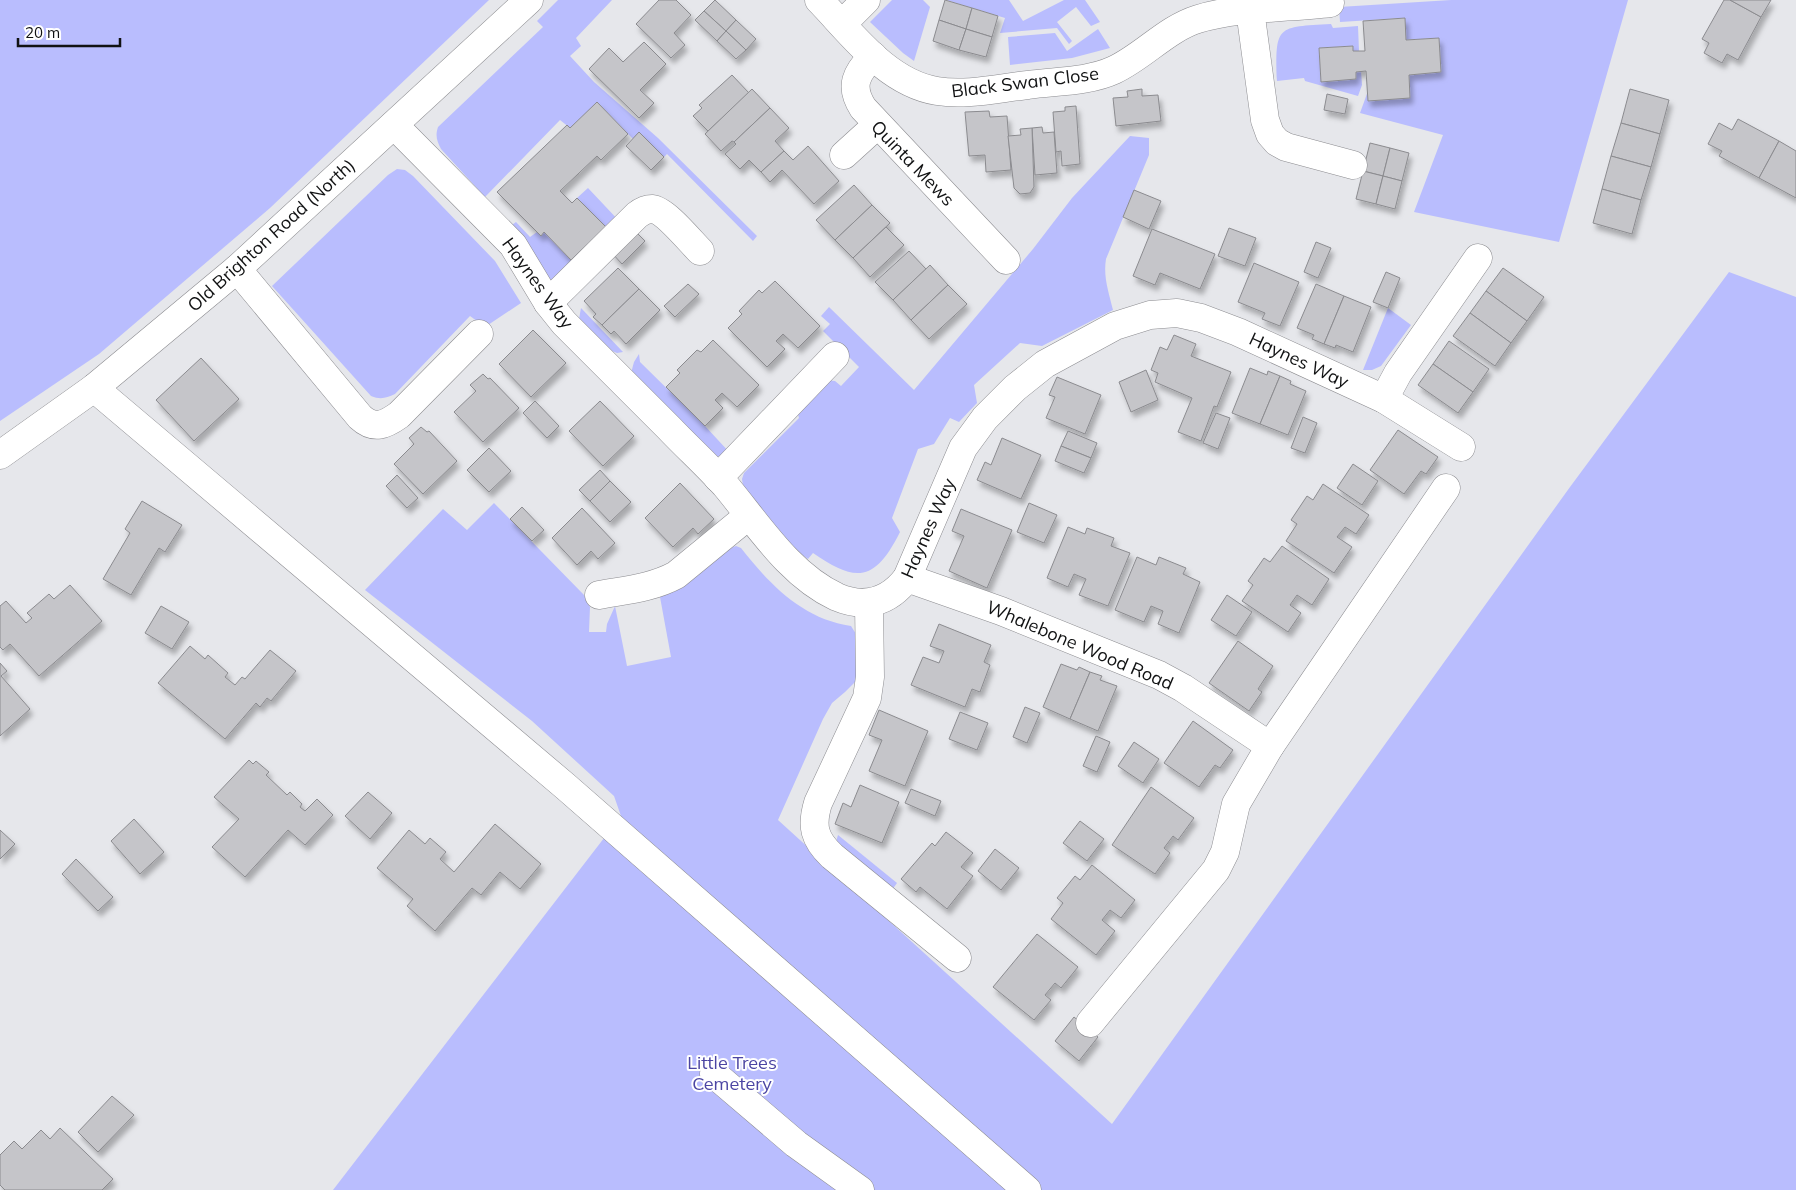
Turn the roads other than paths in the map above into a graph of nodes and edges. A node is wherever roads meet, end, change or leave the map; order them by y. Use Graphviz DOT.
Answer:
graph roads {
  1 [pos="530,0"];
  2 [pos="819,0"];
  3 [pos="866,0"];
  4 [pos="1321,3"];
  5 [pos="1250,10"];
  6 [pos="842,24"];
  7 [pos="873,56"];
  8 [pos="394,125"];
  9 [pos="877,125"];
  10 [pos="844,155"];
  11 [pos="1353,166"];
  12 [pos="700,251"];
  13 [pos="1478,258"];
  14 [pos="1006,260"];
  15 [pos="237,268"];
  16 [pos="548,303"];
  17 [pos="478,334"];
  18 [pos="834,356"];
  19 [pos="94,388"];
  20 [pos="1384,399"];
  21 [pos="1461,447"];
  22 [pos="0,455"];
  23 [pos="718,478"];
  24 [pos="1446,488"];
  25 [pos="748,516"];
  26 [pos="907,578"];
  27 [pos="599,595"];
  28 [pos="869,603"];
  29 [pos="1270,746"];
  30 [pos="957,958"];
  31 [pos="1090,1023"];
  32 [pos="714,1074"];
  33 [pos="860,1190"];
  34 [pos="1027,1190"];
  1 -- 8 [label="street, Old Brighton Road (North)"];
  2 -- 6 [label="street, Black Swan Close"];
  3 -- 6 [label="street"];
  4 -- 5 [label="street, Black Swan Close"];
  5 -- 7 [label="street, Black Swan Close"];
  5 -- 11 [label="street"];
  6 -- 7 [label="street, Black Swan Close"];
  7 -- 9 [label="street, Quinta Mews"];
  8 -- 15 [label="street, Old Brighton Road (North)"];
  8 -- 16 [label="street, Haynes Way"];
  9 -- 10 [label="street"];
  9 -- 14 [label="street, Quinta Mews"];
  12 -- 16 [label="street"];
  13 -- 20 [label="street"];
  15 -- 17 [label="street"];
  15 -- 19 [label="street, Old Brighton Road (North)"];
  16 -- 23 [label="street, Haynes Way"];
  18 -- 23 [label="street"];
  19 -- 22 [label="street, Old Brighton Road (North)"];
  19 -- 34 [label="street"];
  20 -- 21 [label="street, Haynes Way"];
  20 -- 26 [label="street, Haynes Way"];
  23 -- 25 [label="street, Haynes Way"];
  24 -- 29 [label="street"];
  25 -- 27 [label="street"];
  25 -- 28 [label="street, Haynes Way"];
  26 -- 28 [label="street, Haynes Way"];
  26 -- 29 [label="street, Whalebone Wood Road"];
  28 -- 30 [label="street"];
  29 -- 31 [label="street"];
  32 -- 33 [label="street"];
}
